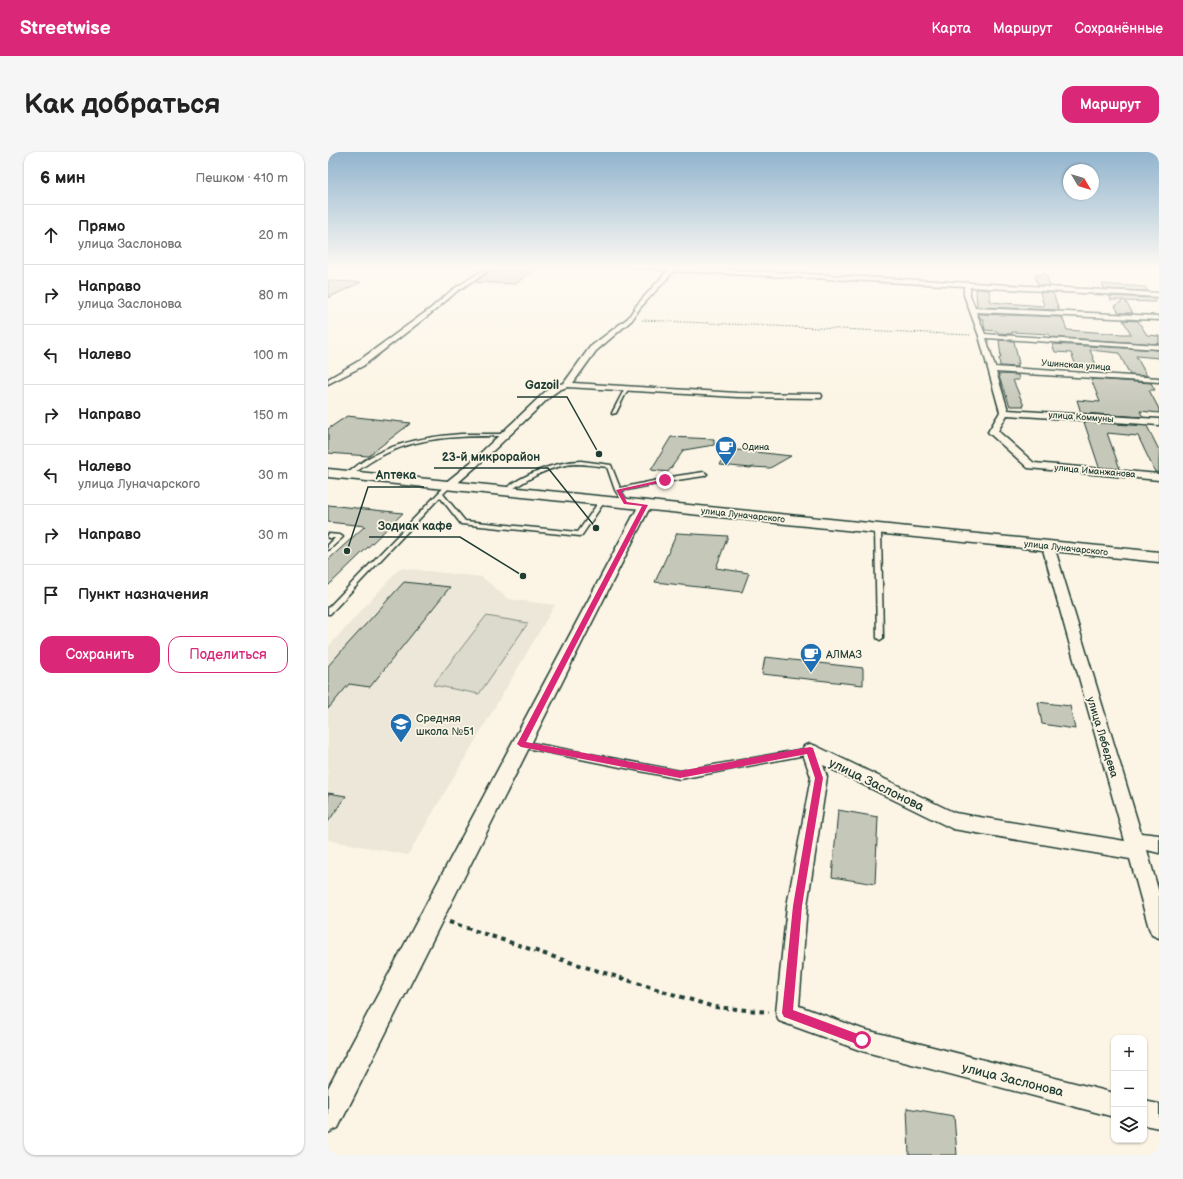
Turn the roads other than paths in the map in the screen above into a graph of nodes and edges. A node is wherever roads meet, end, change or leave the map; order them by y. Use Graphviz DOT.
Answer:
graph roads {
  1 [pos="427,314"];
  2 [pos="633,314"];
  3 [pos="975,314"];
  4 [pos="1062,314"];
  5 [pos="1159,318"];
  6 [pos="982,336"];
  7 [pos="1159,347"];
  8 [pos="992,369"];
  9 [pos="1159,380"];
  10 [pos="328,382"];
  11 [pos="567,385"];
  12 [pos="626,388"];
  13 [pos="818,396"];
  14 [pos="1004,412"];
  15 [pos="614,413"];
  16 [pos="1159,422"];
  17 [pos="504,435"];
  18 [pos="328,473"];
  19 [pos="704,474"];
  20 [pos="349,475"];
  21 [pos="1159,477"];
  22 [pos="445,490"];
  23 [pos="506,491"];
  24 [pos="630,499"];
  25 [pos="602,501"];
  26 [pos="878,529"];
  27 [pos="328,536"];
  28 [pos="1048,546"];
  29 [pos="328,548"];
  30 [pos="1159,557"];
  31 [pos="328,612"];
  32 [pos="880,638"];
  33 [pos="521,744"];
  34 [pos="810,751"];
  35 [pos="1159,844"];
  36 [pos="1136,846"];
  37 [pos="1159,928"];
  38 [pos="1111,1104"];
  39 [pos="1147,1113"];
  40 [pos="1159,1116"];
  41 [pos="328,1118"];
  1 -- 10 [label="street"];
  2 -- 11 [label="street"];
  3 -- 6 [label="street"];
  4 -- 5 [label="street"];
  6 -- 7 [label="street"];
  6 -- 8 [label="street"];
  8 -- 9 [label="street, Ушинская улица"];
  8 -- 14 [label="street"];
  11 -- 12 [label="street"];
  11 -- 17 [label="street"];
  12 -- 13 [label="street"];
  12 -- 15 [label="lane"];
  14 -- 16 [label="street, улица Коммуны"];
  14 -- 21 [label="street, улица Иманжанова"];
  17 -- 20 [label="lane"];
  17 -- 22 [label="street"];
  18 -- 20 [label="main road, улица Луначарского"];
  19 -- 24 [label="lane"];
  20 -- 22 [label="main road, улица Луначарского"];
  22 -- 23 [label="main road, улица Луначарского"];
  22 -- 25 [label="lane"];
  22 -- 31 [label="lane"];
  23 -- 24 [label="lane"];
  23 -- 25 [label="main road, улица Луначарского"];
  24 -- 25 [label="main road, улица Луначарского"];
  24 -- 26 [label="main road, улица Луначарского"];
  24 -- 33 [label="street"];
  26 -- 28 [label="main road, улица Луначарского"];
  26 -- 32 [label="lane"];
  27 -- 29 [label="lane"];
  28 -- 30 [label="main road, улица Луначарского"];
  28 -- 36 [label="street, улица Лебедева"];
  33 -- 34 [label="lane"];
  33 -- 41 [label="street"];
  34 -- 36 [label="street, улица Заслонова"];
  34 -- 38 [label="street, улица Заслонова"];
  35 -- 36 [label="street, улица Заслонова"];
  36 -- 37 [label="street, улица Лебедева"];
  39 -- 40 [label="street"];
}
